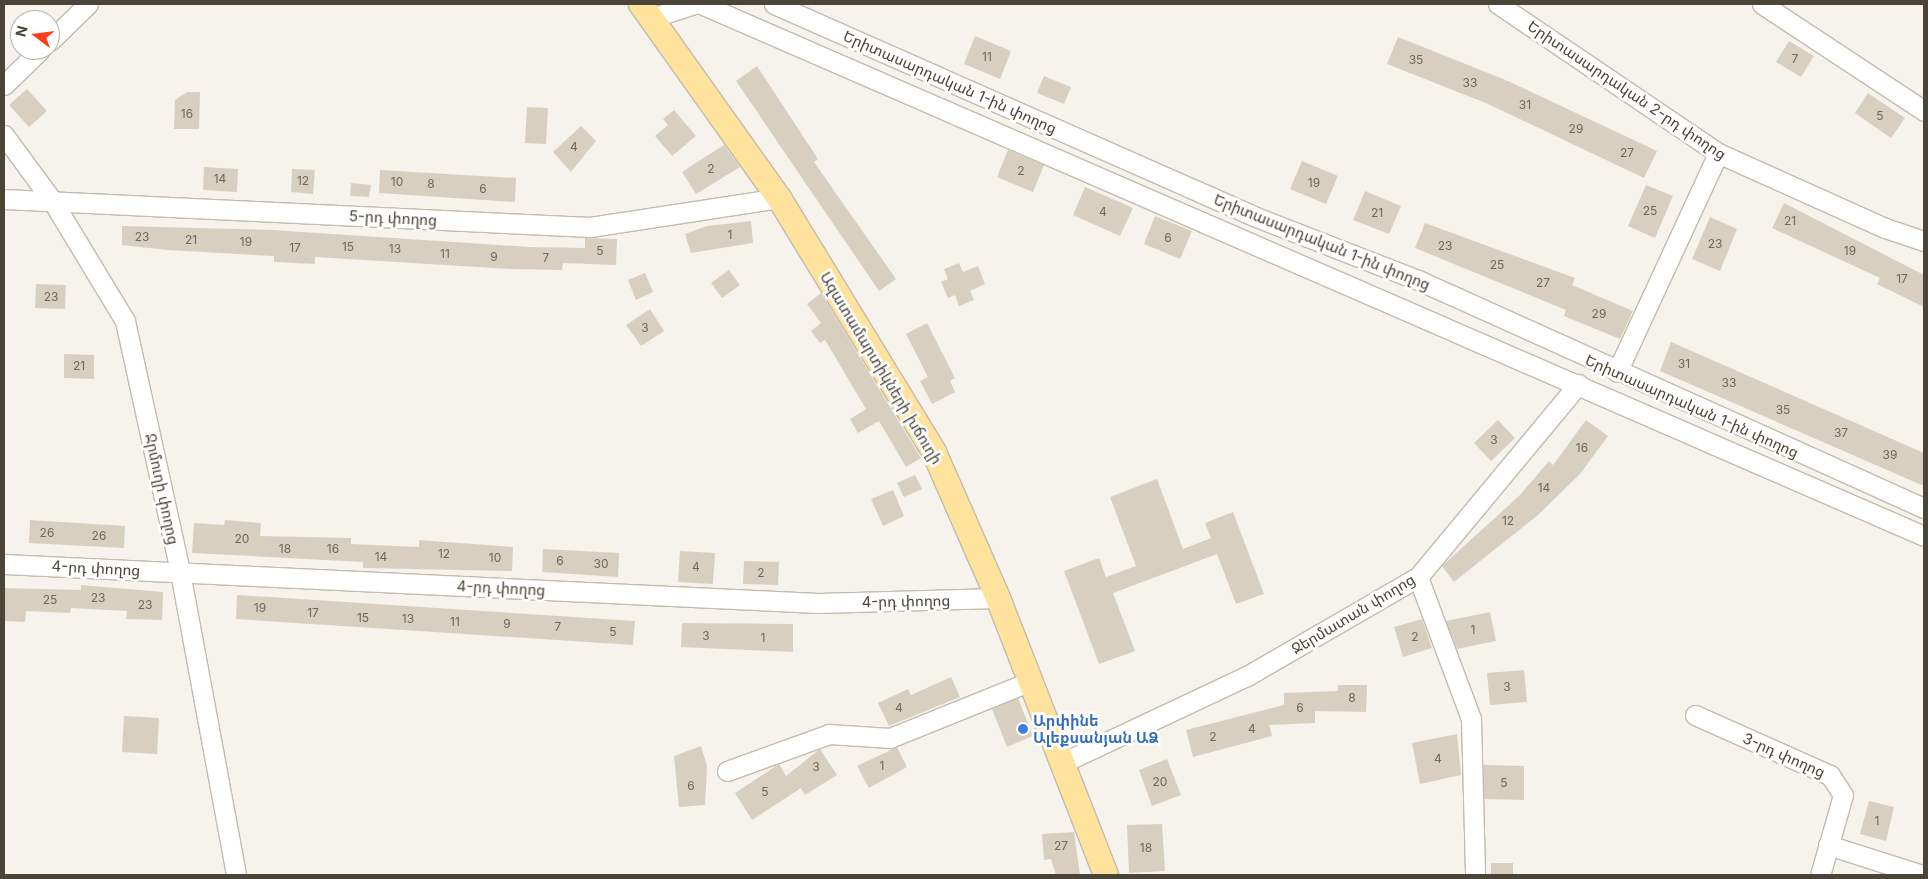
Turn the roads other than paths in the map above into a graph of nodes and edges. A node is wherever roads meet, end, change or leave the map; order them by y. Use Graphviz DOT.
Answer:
graph roads {
  1 [pos="88,4"];
  2 [pos="694,4"];
  3 [pos="701,4"];
  4 [pos="774,4"];
  5 [pos="1498,4"];
  6 [pos="1762,4"];
  7 [pos="646,11"];
  8 [pos="60,31"];
  9 [pos="30,60"];
  10 [pos="4,85"];
  11 [pos="1924,111"];
  12 [pos="4,136"];
  13 [pos="1718,154"];
  14 [pos="780,198"];
  15 [pos="4,199"];
  16 [pos="52,202"];
  17 [pos="1924,241"];
  18 [pos="1617,372"];
  19 [pos="1578,384"];
  20 [pos="1924,508"];
  21 [pos="1924,536"];
  22 [pos="4,564"];
  23 [pos="180,572"];
  24 [pos="1418,577"];
  25 [pos="998,598"];
  26 [pos="1031,681"];
  27 [pos="1695,715"];
  28 [pos="1064,762"];
  29 [pos="727,771"];
  30 [pos="1828,845"];
  31 [pos="236,875"];
  32 [pos="1106,875"];
  33 [pos="1476,875"];
  34 [pos="1820,875"];
  35 [pos="1922,875"];
  1 -- 8 [label="street"];
  2 -- 7 [label="street"];
  3 -- 19 [label="street"];
  4 -- 18 [label="street, Երիտասարդական 1-ին փողոց"];
  5 -- 13 [label="street, Երիտասարդական 2-րդ փողոց"];
  6 -- 11 [label="street"];
  7 -- 14 [label="main road, Ազատամարտիկների խճուղի"];
  9 -- 10 [label="street"];
  12 -- 16 [label="street, Ջրմուղի փողոց"];
  13 -- 17 [label="street, Երիտասարդական 2-րդ փողոց"];
  13 -- 18 [label="street"];
  14 -- 16 [label="street, 5-րդ փողոց"];
  14 -- 25 [label="main road, Ազատամարտիկների խճուղի"];
  15 -- 16 [label="street, 5-րդ փողոց"];
  16 -- 23 [label="street, Ջրմուղի փողոց"];
  18 -- 20 [label="street, Երիտասարդական 1-ին փողոց"];
  19 -- 21 [label="street"];
  19 -- 24 [label="street, Ջերմատան փողոց"];
  22 -- 23 [label="street, 4-րդ փողոց"];
  23 -- 25 [label="street, 4-րդ փողոց"];
  23 -- 31 [label="street, Ջրմուղի փողոց"];
  24 -- 28 [label="street, Ջերմատան փողոց"];
  24 -- 33 [label="street"];
  25 -- 26 [label="main road, Ազատամարտիկների խճուղի"];
  26 -- 28 [label="main road, Ազատամարտիկների խճուղի"];
  26 -- 29 [label="street"];
  27 -- 30 [label="street, 3-րդ փողոց"];
  28 -- 32 [label="main road, Ազատամարտիկների խճուղի"];
  30 -- 34 [label="street, 3-րդ փողոց"];
  30 -- 35 [label="street"];
}
